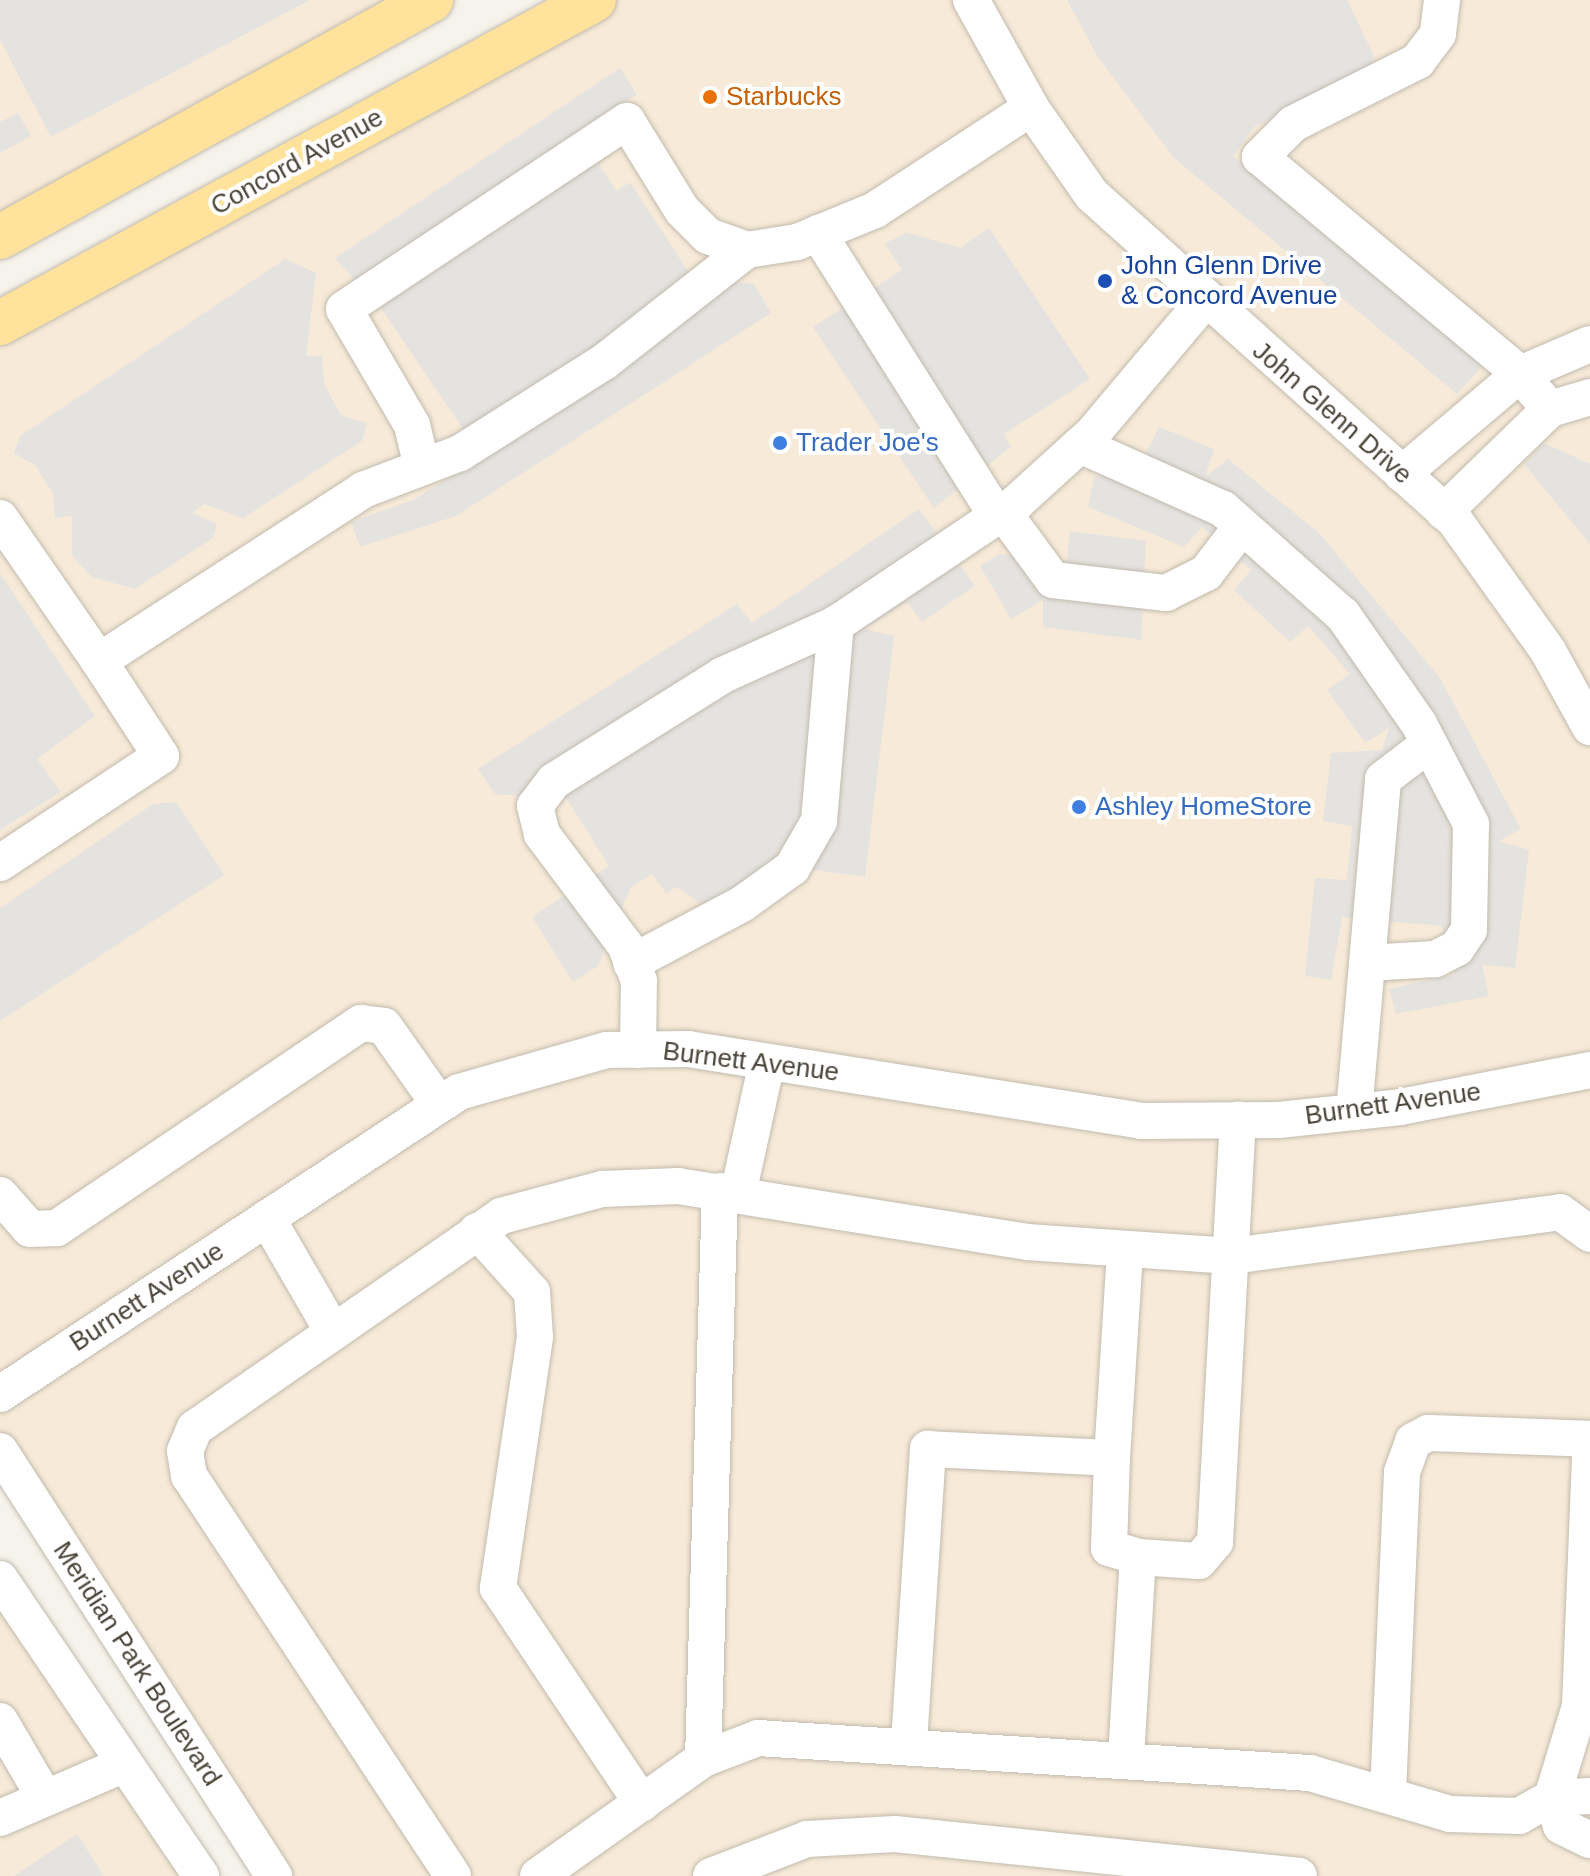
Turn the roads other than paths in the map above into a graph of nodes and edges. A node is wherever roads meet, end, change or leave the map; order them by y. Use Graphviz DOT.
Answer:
graph roads {
  1 [pos="431,0"];
  2 [pos="594,0"];
  3 [pos="971,0"];
  4 [pos="1442,0"];
  5 [pos="1031,108"];
  6 [pos="818,233"];
  7 [pos="0,237"];
  8 [pos="747,250"];
  9 [pos="1204,301"];
  10 [pos="0,323"];
  11 [pos="1590,344"];
  12 [pos="1520,374"];
  13 [pos="1590,397"];
  14 [pos="1550,409"];
  15 [pos="1080,445"];
  16 [pos="422,467"];
  17 [pos="1402,474"];
  18 [pos="1444,512"];
  19 [pos="1000,514"];
  20 [pos="0,518"];
  21 [pos="1242,526"];
  22 [pos="836,624"];
  23 [pos="99,661"];
  24 [pos="1587,715"];
  25 [pos="1429,744"];
  26 [pos="0,863"];
  27 [pos="631,963"];
  28 [pos="1367,963"];
  29 [pos="638,1050"];
  30 [pos="767,1062"];
  31 [pos="1590,1070"];
  32 [pos="439,1104"];
  33 [pos="1354,1112"];
  34 [pos="1238,1120"];
  35 [pos="729,1193"];
  36 [pos="0,1195"];
  37 [pos="267,1218"];
  38 [pos="477,1231"];
  39 [pos="1590,1234"];
  40 [pos="1125,1249"];
  41 [pos="1232,1256"];
  42 [pos="333,1332"];
  43 [pos="0,1394"];
  44 [pos="1590,1439"];
  45 [pos="0,1451"];
  46 [pos="1590,1453"];
  47 [pos="1112,1458"];
  48 [pos="1138,1557"];
  49 [pos="0,1579"];
  50 [pos="0,1721"];
  51 [pos="909,1743"];
  52 [pos="1126,1758"];
  53 [pos="703,1759"];
  54 [pos="125,1764"];
  55 [pos="1388,1793"];
  56 [pos="1590,1796"];
  57 [pos="45,1798"];
  58 [pos="1552,1798"];
  59 [pos="642,1803"];
  60 [pos="0,1818"];
  61 [pos="1590,1840"];
  62 [pos="201,1876"];
  63 [pos="274,1876"];
  64 [pos="453,1876"];
  65 [pos="538,1876"];
  66 [pos="711,1876"];
  67 [pos="1299,1876"];
  1 -- 7 [label="main road"];
  2 -- 10 [label="main road, Concord Avenue"];
  3 -- 5 [label="street, John Glenn Drive"];
  4 -- 12 [label="street"];
  5 -- 6 [label="street"];
  5 -- 9 [label="street, John Glenn Drive"];
  6 -- 8 [label="street"];
  6 -- 19 [label="street"];
  8 -- 16 [label="street"];
  8 -- 16 [label="street"];
  9 -- 15 [label="street"];
  9 -- 17 [label="street, John Glenn Drive"];
  11 -- 12 [label="street"];
  12 -- 14 [label="street"];
  12 -- 17 [label="street"];
  13 -- 14 [label="street"];
  14 -- 18 [label="street"];
  15 -- 19 [label="street"];
  15 -- 21 [label="street"];
  16 -- 23 [label="street"];
  17 -- 18 [label="street, John Glenn Drive"];
  18 -- 24 [label="street, John Glenn Drive"];
  19 -- 21 [label="street"];
  19 -- 22 [label="street"];
  20 -- 23 [label="street"];
  21 -- 25 [label="street"];
  22 -- 27 [label="street"];
  22 -- 27 [label="street"];
  23 -- 26 [label="street"];
  25 -- 28 [label="street"];
  25 -- 28 [label="street"];
  27 -- 29 [label="street"];
  28 -- 33 [label="street"];
  29 -- 30 [label="street, Burnett Avenue"];
  29 -- 32 [label="street, Burnett Avenue"];
  30 -- 34 [label="street, Burnett Avenue"];
  30 -- 35 [label="street"];
  31 -- 33 [label="street, Burnett Avenue"];
  32 -- 36 [label="street"];
  32 -- 37 [label="street, Burnett Avenue"];
  33 -- 34 [label="street, Burnett Avenue"];
  34 -- 41 [label="street"];
  35 -- 38 [label="street"];
  35 -- 40 [label="street"];
  35 -- 53 [label="street"];
  37 -- 42 [label="street"];
  37 -- 43 [label="street, Burnett Avenue"];
  38 -- 42 [label="street"];
  38 -- 59 [label="street"];
  39 -- 41 [label="street"];
  40 -- 41 [label="street"];
  40 -- 47 [label="street"];
  41 -- 48 [label="street"];
  42 -- 64 [label="street"];
  44 -- 55 [label="street"];
  45 -- 63 [label="street, Meridian Park Boulevard"];
  46 -- 58 [label="street"];
  47 -- 48 [label="street"];
  47 -- 51 [label="street"];
  48 -- 52 [label="street"];
  49 -- 54 [label="street"];
  50 -- 57 [label="street"];
  51 -- 52 [label="street"];
  51 -- 53 [label="street"];
  52 -- 55 [label="street"];
  53 -- 59 [label="street"];
  54 -- 57 [label="street"];
  54 -- 62 [label="street"];
  55 -- 58 [label="street"];
  56 -- 58 [label="street"];
  57 -- 60 [label="street"];
  58 -- 61 [label="street"];
  59 -- 65 [label="street"];
  66 -- 67 [label="street"];
}
